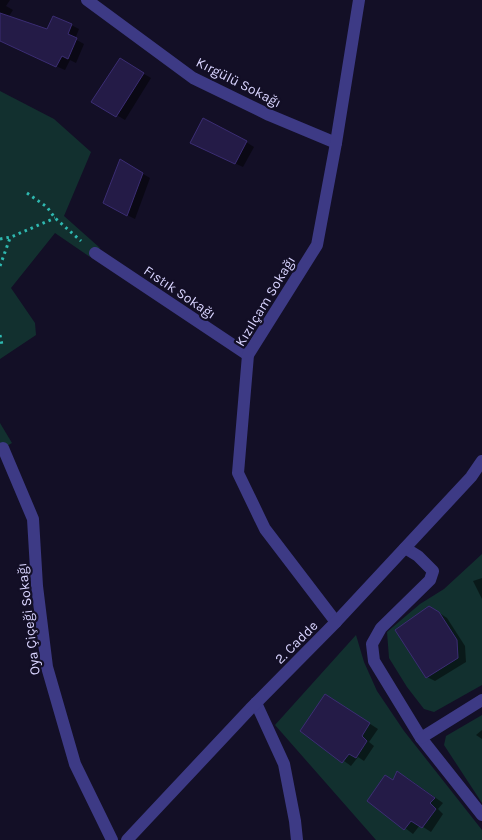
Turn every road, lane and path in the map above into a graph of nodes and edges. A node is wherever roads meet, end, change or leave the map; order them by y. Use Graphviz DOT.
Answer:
graph roads {
  1 [pos="87,0"];
  2 [pos="359,0"];
  3 [pos="336,144"];
  4 [pos="27,193"];
  5 [pos="55,218"];
  6 [pos="11,237"];
  7 [pos="0,239"];
  8 [pos="95,253"];
  9 [pos="0,266"];
  10 [pos="0,335"];
  11 [pos="0,347"];
  12 [pos="248,355"];
  13 [pos="3,448"];
  14 [pos="482,461"];
  15 [pos="406,548"];
  16 [pos="336,622"];
  17 [pos="482,700"];
  18 [pos="256,702"];
  19 [pos="421,738"];
  20 [pos="482,815"];
  21 [pos="112,840"];
  22 [pos="127,840"];
  23 [pos="296,840"];
  1 -- 3 [label="street, Kırgülü Sokağı"];
  2 -- 3 [label="street, Kızılçam Sokağı"];
  3 -- 12 [label="street, Kızılçam Sokağı"];
  4 -- 5 [label="path"];
  5 -- 6 [label="path"];
  5 -- 8 [label="path"];
  6 -- 7 [label="path"];
  6 -- 9 [label="path"];
  8 -- 12 [label="street, Fıstık Sokağı"];
  10 -- 11 [label="path"];
  12 -- 16 [label="street, Kızılçam Sokağı"];
  13 -- 21 [label="street, Oya Çiçeği Sokağı"];
  14 -- 15 [label="street, 2. Cadde"];
  15 -- 16 [label="street, 2. Cadde"];
  15 -- 19 [label="street"];
  16 -- 18 [label="street, 2. Cadde"];
  17 -- 19 [label="street"];
  18 -- 22 [label="street, 2. Cadde"];
  18 -- 23 [label="street"];
  19 -- 20 [label="street"];
}
